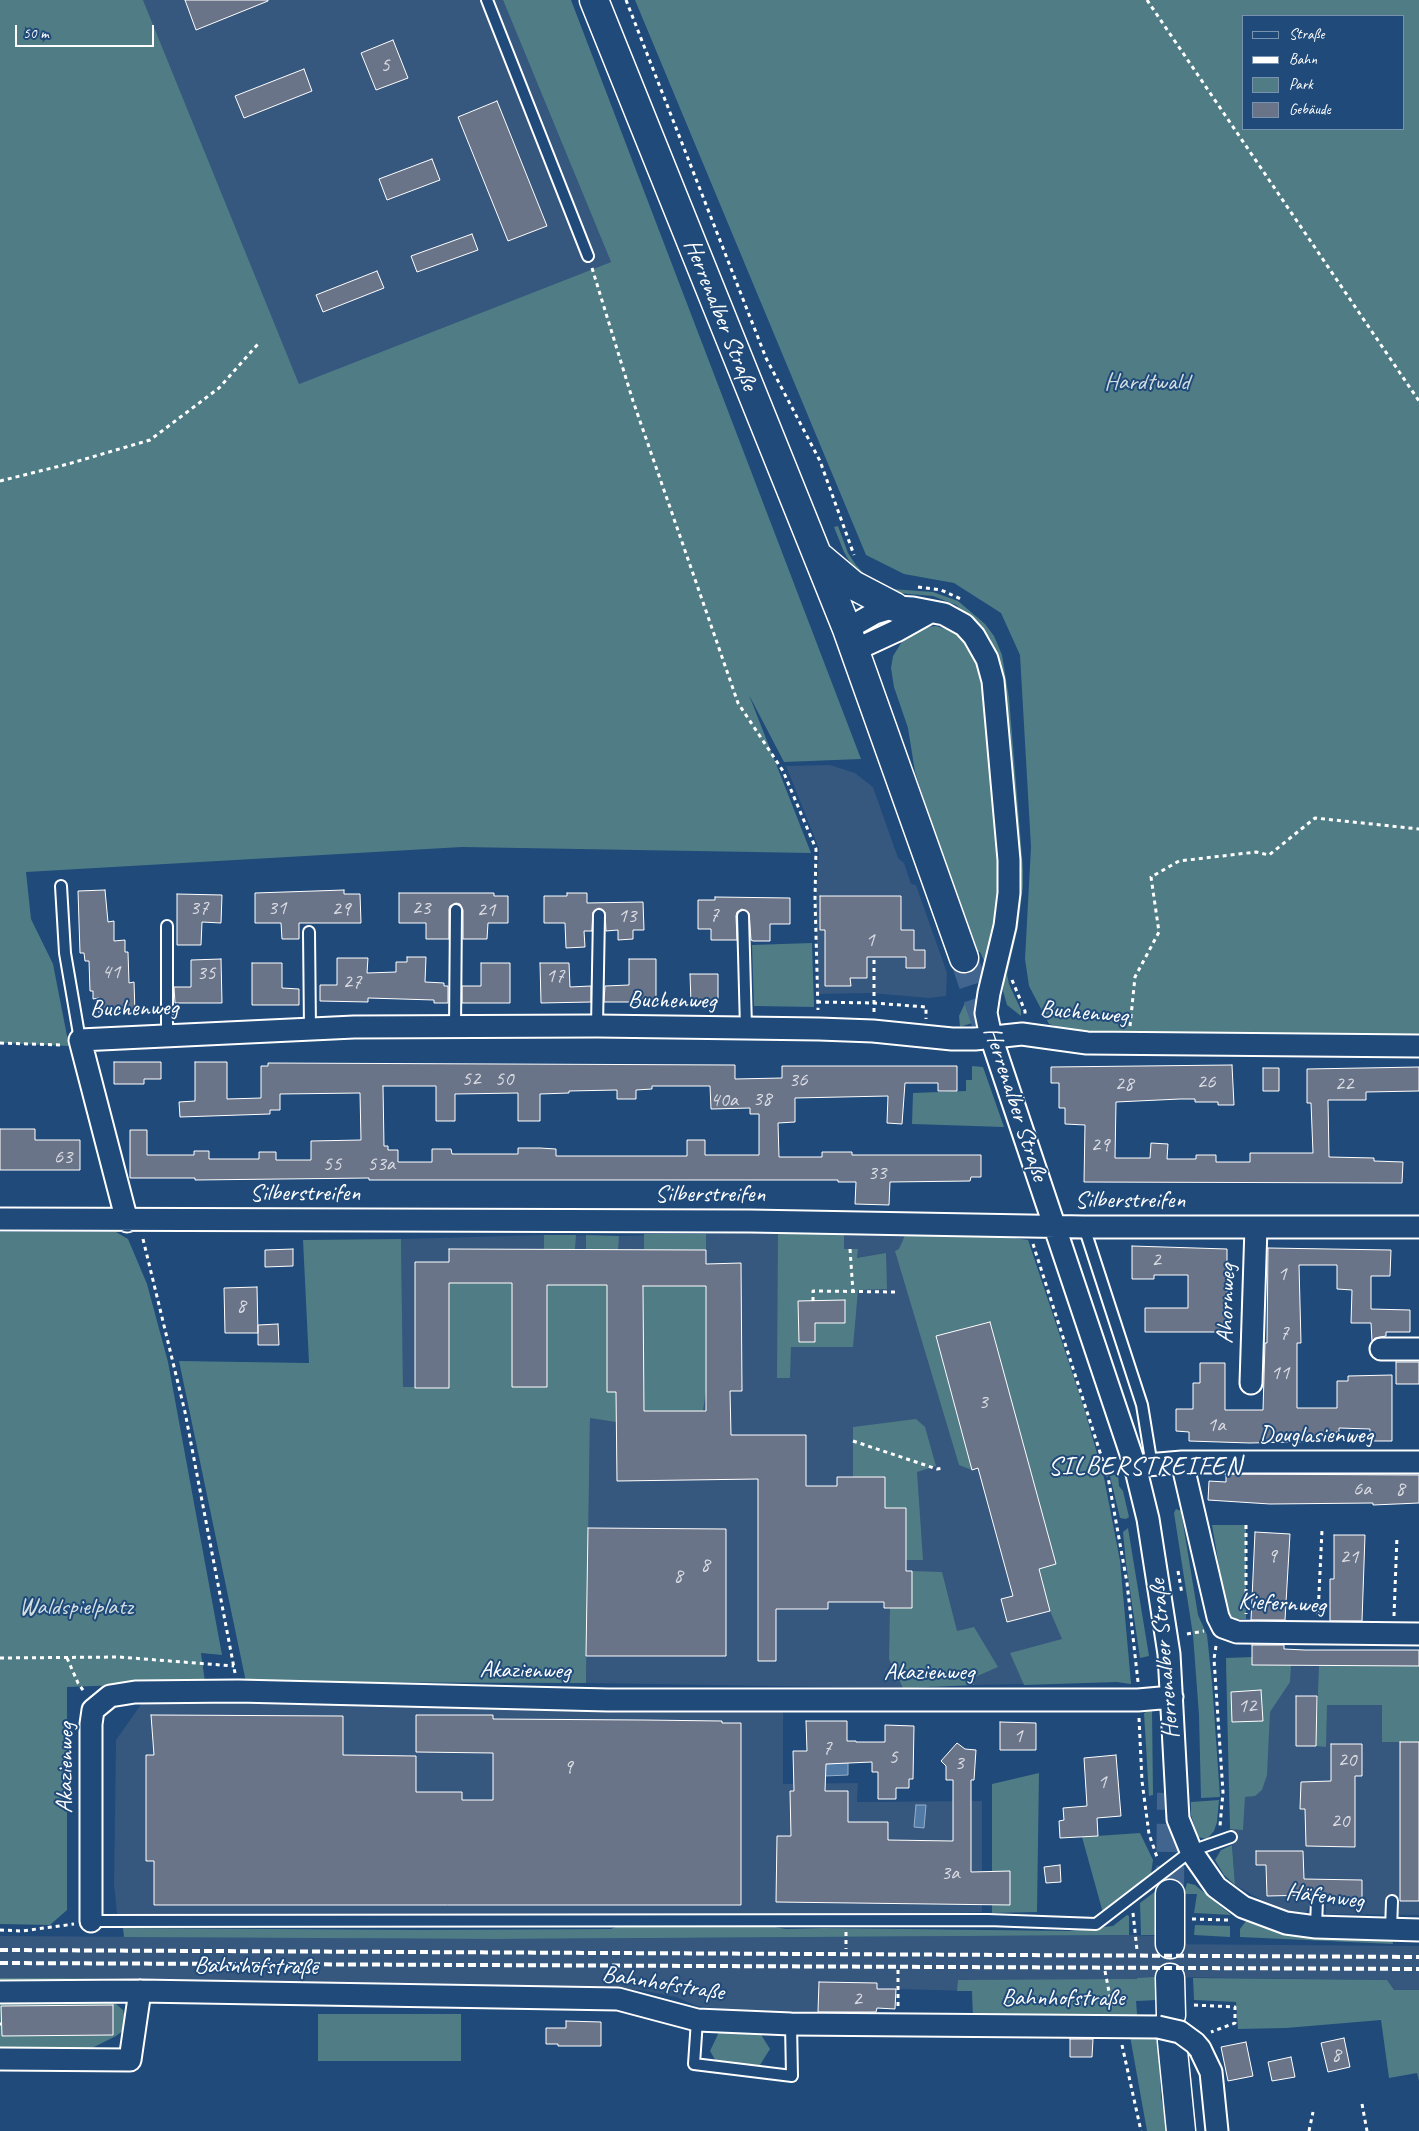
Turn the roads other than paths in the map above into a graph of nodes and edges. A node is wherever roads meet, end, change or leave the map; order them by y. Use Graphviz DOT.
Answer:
graph roads {
  1 [pos="487,0"];
  2 [pos="594,0"];
  3 [pos="588,256"];
  4 [pos="818,555"];
  5 [pos="895,607"];
  6 [pos="930,612"];
  7 [pos="851,639"];
  8 [pos="61,886"];
  9 [pos="456,910"];
  10 [pos="600,915"];
  11 [pos="743,916"];
  12 [pos="167,926"];
  13 [pos="309,932"];
  14 [pos="964,958"];
  15 [pos="597,1026"];
  16 [pos="455,1028"];
  17 [pos="746,1028"];
  18 [pos="310,1029"];
  19 [pos="167,1035"];
  20 [pos="990,1037"];
  21 [pos="80,1040"];
  22 [pos="1419,1046"];
  23 [pos="0,1219"];
  24 [pos="135,1221"];
  25 [pos="1054,1227"];
  26 [pos="1084,1227"];
  27 [pos="1256,1227"];
  28 [pos="1419,1227"];
  29 [pos="1381,1349"];
  30 [pos="1419,1349"];
  31 [pos="1251,1382"];
  32 [pos="1182,1462"];
  33 [pos="1419,1462"];
  34 [pos="1144,1466"];
  35 [pos="1419,1634"];
  36 [pos="1172,1697"];
  37 [pos="1231,1837"];
  38 [pos="1191,1851"];
  39 [pos="1166,1884"];
  40 [pos="1317,1899"];
  41 [pos="1392,1901"];
  42 [pos="91,1922"];
  43 [pos="1316,1927"];
  44 [pos="1391,1930"];
  45 [pos="1419,1930"];
  46 [pos="1170,1944"];
  47 [pos="1170,1978"];
  48 [pos="140,1991"];
  49 [pos="0,1992"];
  50 [pos="697,2020"];
  51 [pos="791,2024"];
  52 [pos="1181,2030"];
  53 [pos="0,2059"];
  54 [pos="1181,2131"];
  55 [pos="1217,2131"];
  1 -- 3 [label="lane"];
  2 -- 4 [label="main road, Herrenalber Straße"];
  4 -- 5 [label="main road"];
  4 -- 7 [label="main road, Herrenalber Straße"];
  5 -- 6 [label="street, Herrenalber Straße"];
  5 -- 7 [label="street, Herrenalber Straße"];
  6 -- 7 [label="street"];
  6 -- 20 [label="street, Herrenalber Straße"];
  7 -- 14 [label="main road, Herrenalber Straße"];
  8 -- 21 [label="lane, Buchenweg"];
  9 -- 16 [label="lane"];
  10 -- 15 [label="lane, Buchenweg"];
  11 -- 17 [label="lane, Buchenweg"];
  12 -- 19 [label="lane"];
  13 -- 18 [label="lane"];
  15 -- 16 [label="street, Buchenweg"];
  15 -- 17 [label="street, Buchenweg"];
  16 -- 18 [label="street, Buchenweg"];
  17 -- 20 [label="street, Buchenweg"];
  18 -- 19 [label="street, Buchenweg"];
  19 -- 21 [label="street, Buchenweg"];
  20 -- 22 [label="street, Buchenweg"];
  20 -- 25 [label="street, Herrenalber Straße"];
  21 -- 24 [label="street"];
  23 -- 24 [label="street, Silberstreifen"];
  24 -- 25 [label="street, Silberstreifen"];
  25 -- 26 [label="street, Silberstreifen"];
  25 -- 34 [label="street, Herrenalber Straße"];
  26 -- 27 [label="street, Silberstreifen"];
  26 -- 34 [label="lane"];
  27 -- 28 [label="street, Silberstreifen"];
  27 -- 31 [label="street, Ahornweg"];
  29 -- 30 [label="street"];
  32 -- 33 [label="street, Douglasienweg"];
  32 -- 34 [label="street, Douglasienweg"];
  32 -- 35 [label="street, Kiefernweg"];
  34 -- 36 [label="street, Herrenalber Straße"];
  36 -- 38 [label="street, Herrenalber Straße"];
  36 -- 42 [label="street, Akazienweg"];
  37 -- 38 [label="lane"];
  38 -- 39 [label="lane"];
  38 -- 43 [label="street, Häfenweg"];
  39 -- 42 [label="lane"];
  39 -- 46 [label="main road"];
  40 -- 43 [label="lane"];
  41 -- 44 [label="lane"];
  43 -- 44 [label="street, Häfenweg"];
  44 -- 45 [label="street, Häfenweg"];
  47 -- 52 [label="main road"];
  48 -- 49 [label="street, Bahnhofstraße"];
  48 -- 50 [label="street, Bahnhofstraße"];
  48 -- 53 [label="street"];
  50 -- 51 [label="street, Bahnhofstraße"];
  50 -- 51 [label="lane"];
  51 -- 52 [label="street, Bahnhofstraße"];
  52 -- 54 [label="main road"];
  52 -- 55 [label="street"];
}
